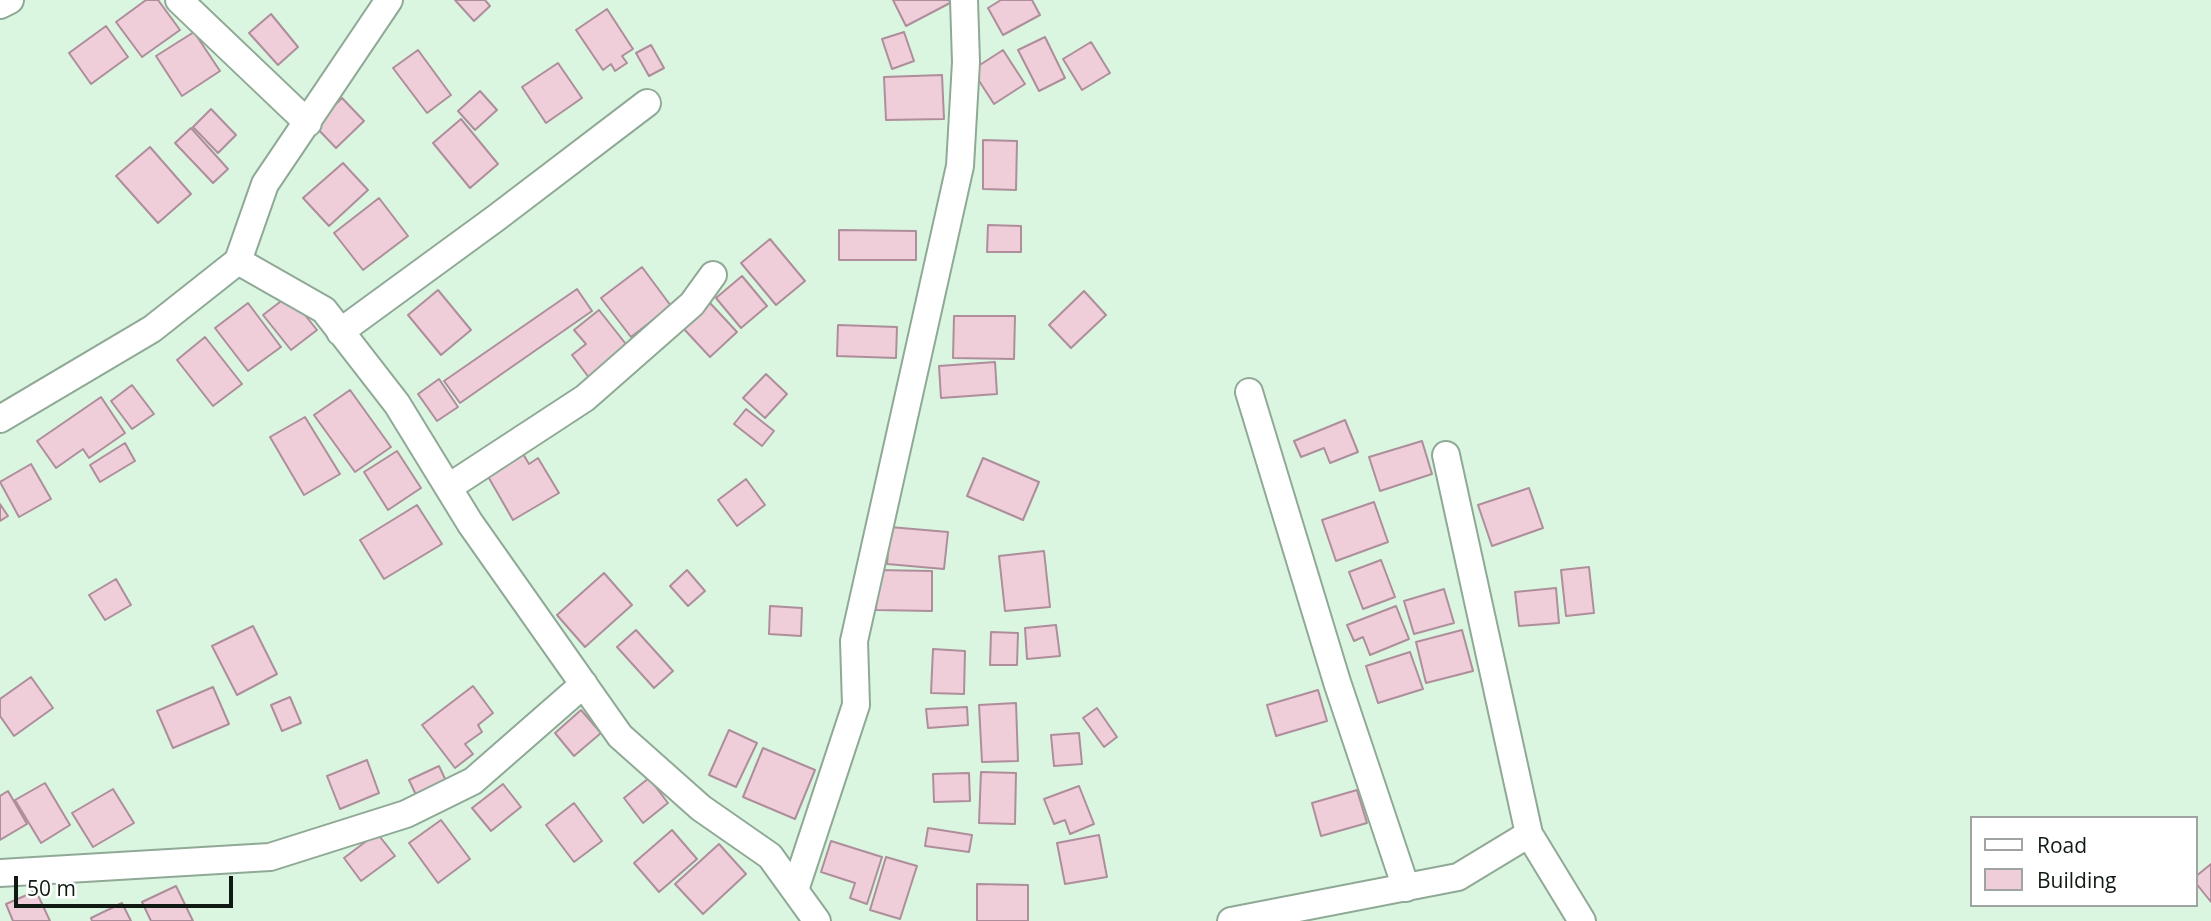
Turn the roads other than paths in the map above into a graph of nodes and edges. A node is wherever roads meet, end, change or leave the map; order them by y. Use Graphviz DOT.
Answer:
graph roads {
  1 [pos="10,0"];
  2 [pos="179,0"];
  3 [pos="389,0"];
  4 [pos="964,0"];
  5 [pos="0,5"];
  6 [pos="647,103"];
  7 [pos="308,123"];
  8 [pos="238,261"];
  9 [pos="713,275"];
  10 [pos="340,332"];
  11 [pos="1249,392"];
  12 [pos="0,419"];
  13 [pos="1446,455"];
  14 [pos="449,487"];
  15 [pos="584,684"];
  16 [pos="1529,834"];
  17 [pos="0,873"];
  18 [pos="1406,888"];
  19 [pos="795,890"];
  20 [pos="817,921"];
  21 [pos="1231,921"];
  22 [pos="1582,921"];
  1 -- 5 [label="street"];
  2 -- 7 [label="street"];
  3 -- 7 [label="street"];
  4 -- 19 [label="street"];
  6 -- 10 [label="street"];
  7 -- 8 [label="street"];
  8 -- 10 [label="street"];
  8 -- 12 [label="street"];
  9 -- 14 [label="street"];
  10 -- 14 [label="street"];
  11 -- 18 [label="street"];
  13 -- 16 [label="street"];
  14 -- 15 [label="street"];
  15 -- 17 [label="street"];
  15 -- 19 [label="street"];
  16 -- 18 [label="street"];
  16 -- 22 [label="street"];
  18 -- 21 [label="street"];
  19 -- 20 [label="street"];
}
